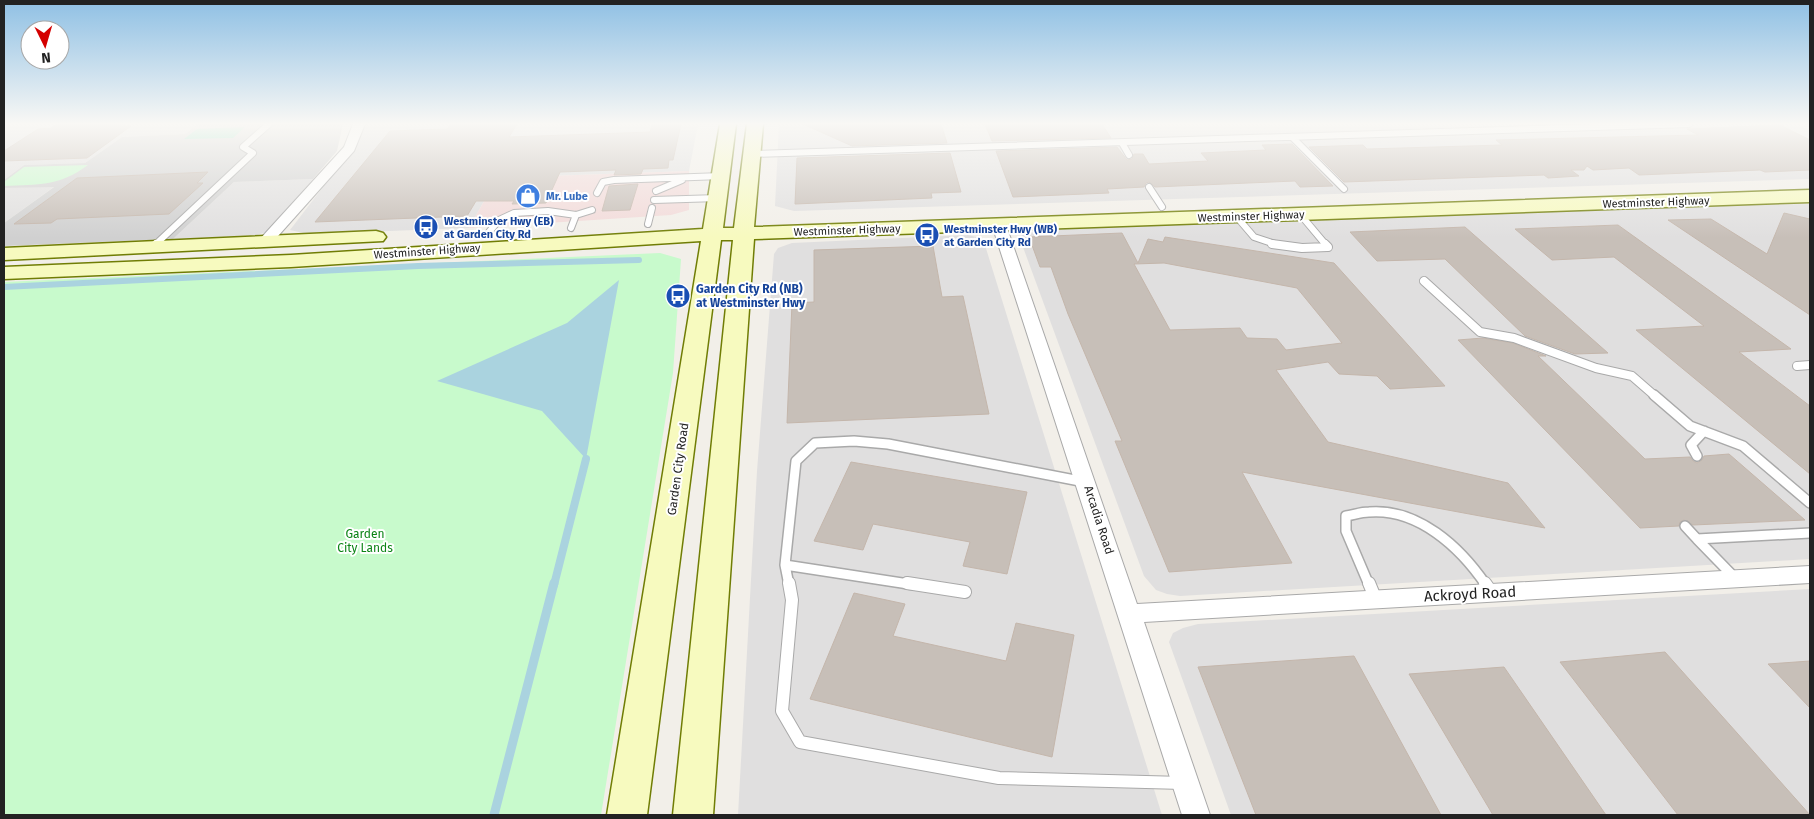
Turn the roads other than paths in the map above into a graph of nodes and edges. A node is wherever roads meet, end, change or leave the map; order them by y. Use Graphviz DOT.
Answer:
graph roads {
  1 [pos="243,162"];
  2 [pos="337,162"];
  3 [pos="723,162"];
  4 [pos="751,162"];
  5 [pos="1317,162"];
  6 [pos="721,176"];
  7 [pos="687,178"];
  8 [pos="1810,184"];
  9 [pos="1149,187"];
  10 [pos="1344,189"];
  11 [pos="656,191"];
  12 [pos="597,193"];
  13 [pos="1810,196"];
  14 [pos="718,198"];
  15 [pos="654,200"];
  16 [pos="1162,207"];
  17 [pos="592,210"];
  18 [pos="1300,214"];
  19 [pos="1236,216"];
  20 [pos="574,221"];
  21 [pos="999,224"];
  22 [pos="744,227"];
  23 [pos="713,228"];
  24 [pos="265,242"];
  25 [pos="153,247"];
  26 [pos="4,254"];
  27 [pos="4,273"];
  28 [pos="1424,281"];
  29 [pos="1810,365"];
  30 [pos="1797,366"];
  31 [pos="1704,431"];
  32 [pos="1698,456"];
  33 [pos="1086,483"];
  34 [pos="1810,503"];
  35 [pos="1685,526"];
  36 [pos="1810,533"];
  37 [pos="1697,539"];
  38 [pos="785,565"];
  39 [pos="1810,575"];
  40 [pos="1735,578"];
  41 [pos="965,592"];
  42 [pos="1492,593"];
  43 [pos="1376,600"];
  44 [pos="1131,614"];
  45 [pos="1185,782"];
  46 [pos="627,815"];
  47 [pos="693,815"];
  48 [pos="1196,815"];
  1 -- 25 [label="lane"];
  2 -- 24 [label="street"];
  3 -- 6 [label="main road, Garden City Road"];
  4 -- 22 [label="main road"];
  5 -- 10 [label="lane"];
  6 -- 7 [label="lane"];
  6 -- 14 [label="main road, Garden City Road"];
  7 -- 11 [label="lane"];
  7 -- 12 [label="lane"];
  8 -- 16 [label="main road, Westminster Highway"];
  9 -- 16 [label="lane"];
  13 -- 18 [label="main road, Westminster Highway"];
  14 -- 15 [label="lane"];
  14 -- 23 [label="main road, Garden City Road"];
  16 -- 22 [label="main road, Westminster Highway"];
  17 -- 20 [label="lane"];
  18 -- 19 [label="main road, Westminster Highway"];
  18 -- 19 [label="lane"];
  19 -- 21 [label="main road, Westminster Highway"];
  20 -- 23 [label="main road, Westminster Highway"];
  20 -- 24 [label="main road, Westminster Highway"];
  21 -- 22 [label="main road, Westminster Highway"];
  21 -- 33 [label="street, Arcadia Road"];
  22 -- 23 [label="main road, Westminster Highway"];
  22 -- 47 [label="main road"];
  23 -- 27 [label="main road, Westminster Highway"];
  23 -- 46 [label="main road, Garden City Road"];
  24 -- 25 [label="main road, Westminster Highway"];
  25 -- 26 [label="main road, Westminster Highway"];
  28 -- 31 [label="lane"];
  29 -- 30 [label="lane"];
  31 -- 32 [label="lane"];
  31 -- 34 [label="lane"];
  33 -- 38 [label="lane"];
  33 -- 44 [label="street, Arcadia Road"];
  35 -- 37 [label="lane"];
  36 -- 37 [label="lane"];
  37 -- 40 [label="lane"];
  38 -- 41 [label="lane"];
  38 -- 45 [label="lane"];
  39 -- 40 [label="street, Ackroyd Road"];
  40 -- 42 [label="street, Ackroyd Road"];
  42 -- 43 [label="street, Ackroyd Road"];
  42 -- 43 [label="lane"];
  43 -- 44 [label="street, Ackroyd Road"];
  44 -- 45 [label="street, Arcadia Road"];
  45 -- 48 [label="street, Arcadia Road"];
}
